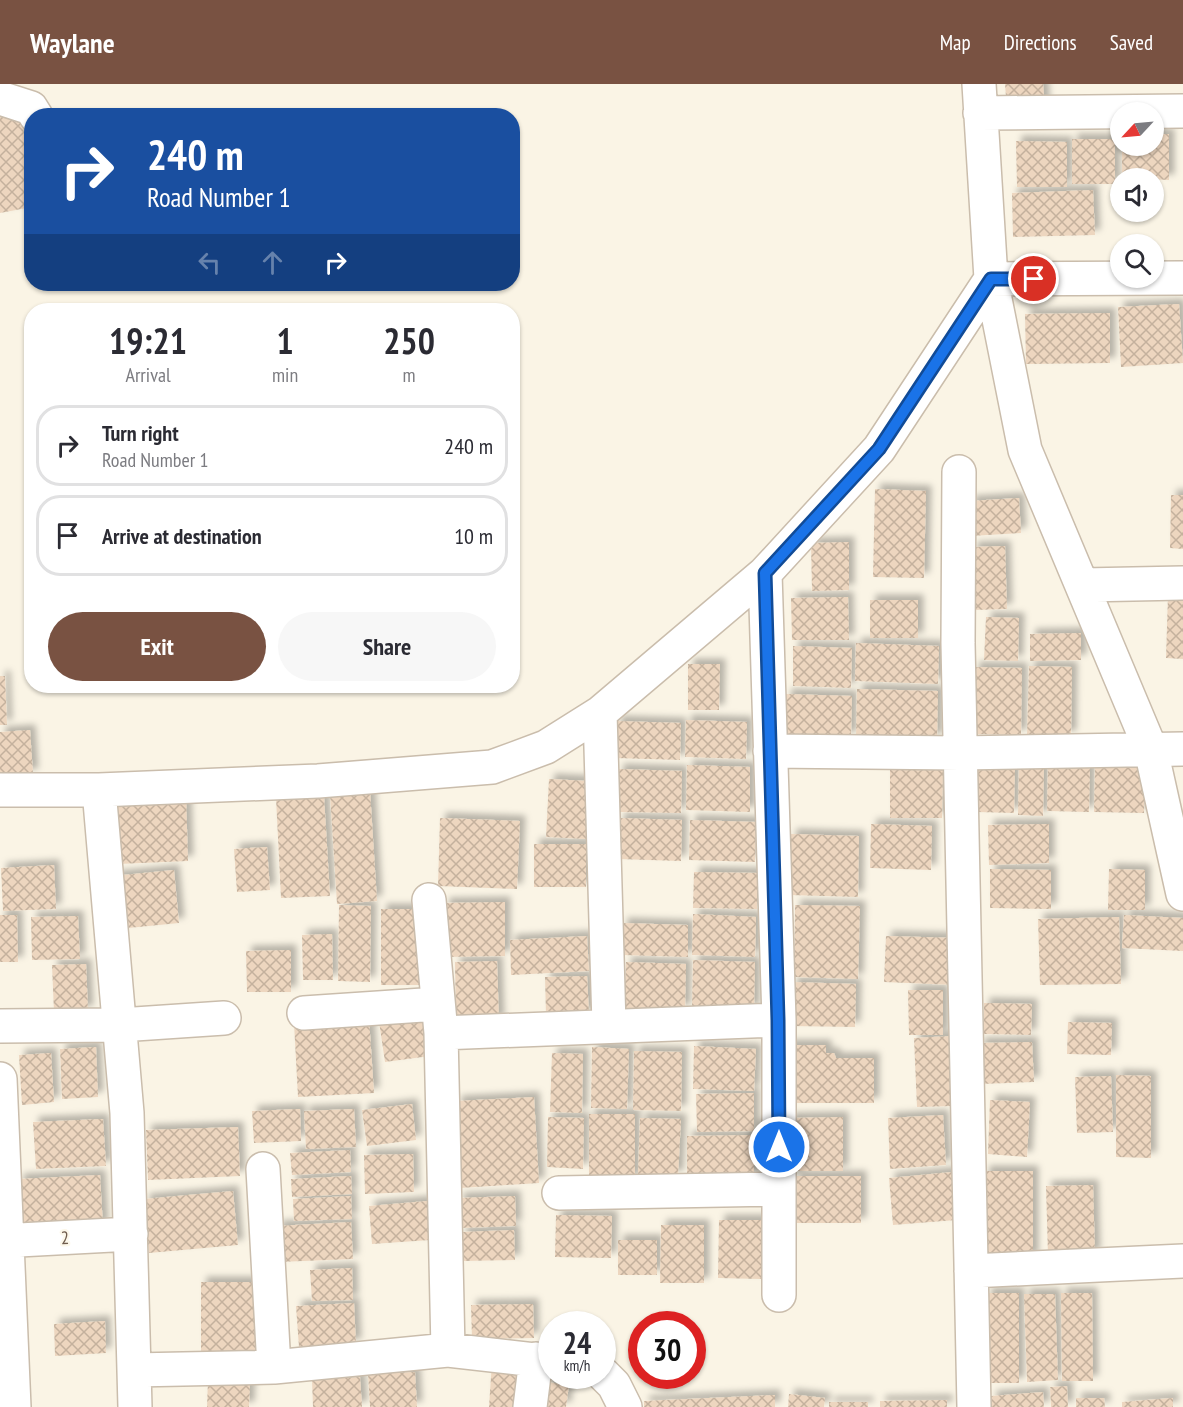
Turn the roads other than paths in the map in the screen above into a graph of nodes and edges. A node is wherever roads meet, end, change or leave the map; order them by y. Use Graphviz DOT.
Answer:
graph roads {
  1 [pos="0,98"];
  2 [pos="979,99"];
  3 [pos="31,108"];
  4 [pos="1183,111"];
  5 [pos="1183,278"];
  6 [pos="991,279"];
  7 [pos="959,472"];
  8 [pos="765,573"];
  9 [pos="1183,583"];
  10 [pos="1083,585"];
  11 [pos="600,714"];
  12 [pos="1183,749"];
  13 [pos="1151,750"];
  14 [pos="771,751"];
  15 [pos="960,753"];
  16 [pos="0,790"];
  17 [pos="99,790"];
  18 [pos="1183,894"];
  19 [pos="429,900"];
  20 [pos="304,1013"];
  21 [pos="224,1018"];
  22 [pos="440,1018"];
  23 [pos="778,1020"];
  24 [pos="120,1025"];
  25 [pos="609,1025"];
  26 [pos="0,1026"];
  27 [pos="0,1079"];
  28 [pos="264,1169"];
  29 [pos="779,1189"];
  30 [pos="559,1193"];
  31 [pos="130,1234"];
  32 [pos="4,1241"];
  33 [pos="1183,1261"];
  34 [pos="971,1271"];
  35 [pos="779,1295"];
  36 [pos="448,1350"];
  37 [pos="538,1359"];
  38 [pos="274,1367"];
  39 [pos="134,1370"];
  40 [pos="538,1380"];
  41 [pos="616,1389"];
  42 [pos="14,1407"];
  43 [pos="135,1407"];
  44 [pos="530,1407"];
  45 [pos="625,1407"];
  46 [pos="974,1407"];
  1 -- 3 [label="street"];
  2 -- 4 [label="street"];
  2 -- 6 [label="street"];
  5 -- 6 [label="street"];
  6 -- 8 [label="street"];
  6 -- 10 [label="street"];
  7 -- 15 [label="street"];
  8 -- 11 [label="street"];
  8 -- 14 [label="street"];
  9 -- 10 [label="street"];
  10 -- 13 [label="street"];
  11 -- 17 [label="street"];
  11 -- 25 [label="street"];
  12 -- 13 [label="street"];
  13 -- 15 [label="street"];
  13 -- 18 [label="street"];
  14 -- 15 [label="street"];
  14 -- 23 [label="street"];
  15 -- 34 [label="street"];
  16 -- 17 [label="street"];
  17 -- 24 [label="street"];
  19 -- 22 [label="street"];
  20 -- 22 [label="street"];
  21 -- 24 [label="street"];
  22 -- 25 [label="street"];
  22 -- 36 [label="street"];
  23 -- 25 [label="street"];
  23 -- 29 [label="street"];
  24 -- 26 [label="street"];
  24 -- 31 [label="street"];
  27 -- 32 [label="street"];
  28 -- 38 [label="street"];
  29 -- 30 [label="street"];
  29 -- 35 [label="street"];
  31 -- 32 [label="street, 2"];
  31 -- 39 [label="street"];
  32 -- 42 [label="street"];
  33 -- 34 [label="street"];
  34 -- 46 [label="street"];
  36 -- 37 [label="street"];
  36 -- 38 [label="street"];
  38 -- 39 [label="street"];
  39 -- 43 [label="street"];
  40 -- 44 [label="street"];
  41 -- 45 [label="street"];
}
